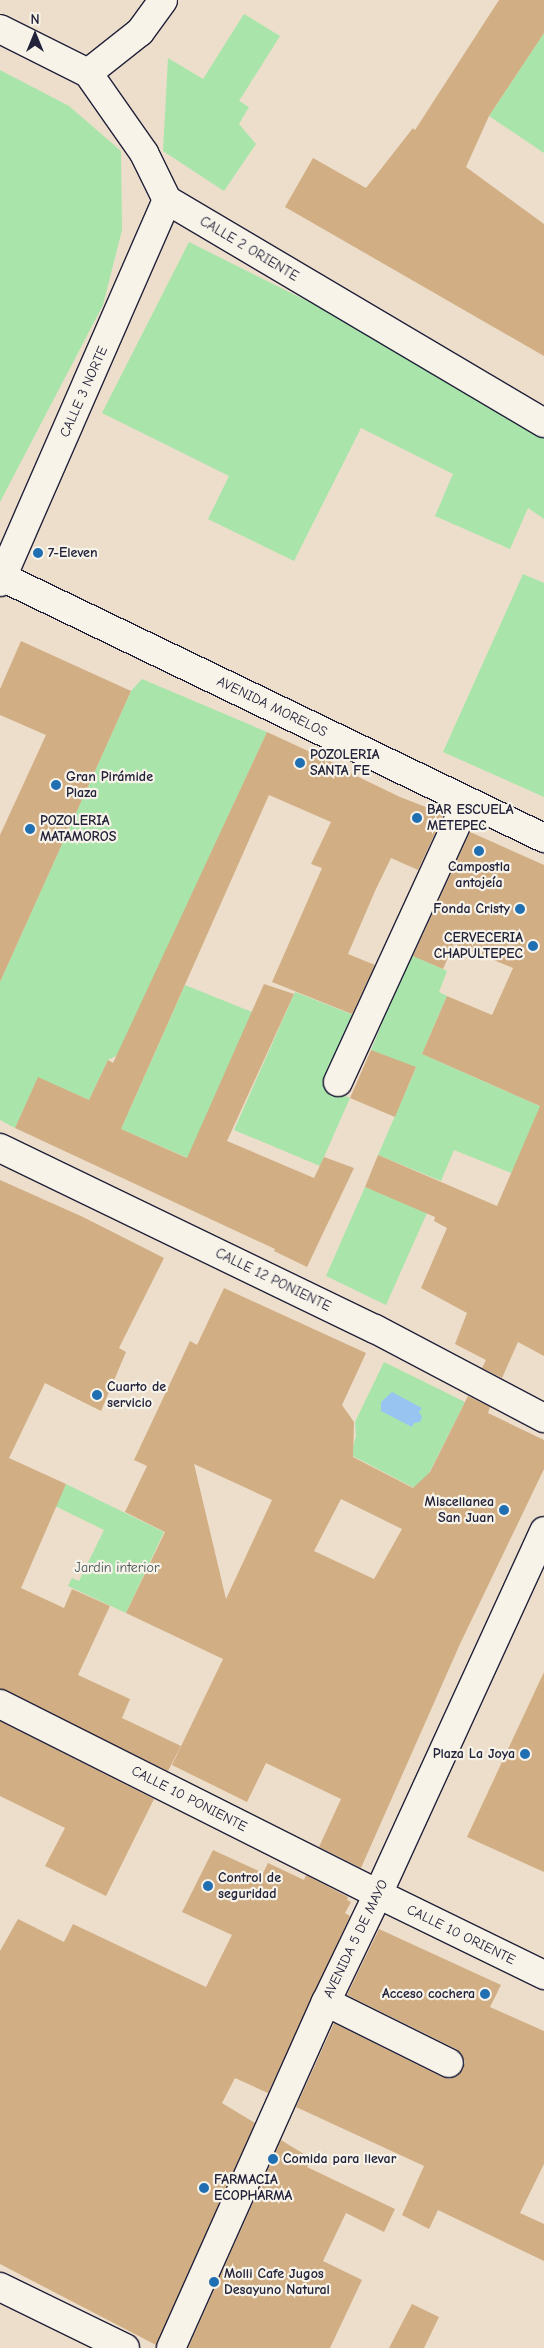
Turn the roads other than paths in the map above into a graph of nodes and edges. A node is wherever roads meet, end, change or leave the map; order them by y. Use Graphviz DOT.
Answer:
graph roads {
  1 [pos="163,0"];
  2 [pos="0,30"];
  3 [pos="88,73"];
  4 [pos="167,200"];
  5 [pos="544,423"];
  6 [pos="1,579"];
  7 [pos="467,802"];
  8 [pos="544,838"];
  9 [pos="338,1082"];
  10 [pos="0,1148"];
  11 [pos="544,1418"];
  12 [pos="544,1531"];
  13 [pos="0,1704"];
  14 [pos="378,1894"];
  15 [pos="544,1975"];
  16 [pos="326,2002"];
  17 [pos="449,2063"];
  18 [pos="0,2287"];
  19 [pos="124,2348"];
  20 [pos="171,2348"];
  1 -- 3 [label="street"];
  2 -- 3 [label="street"];
  3 -- 4 [label="street"];
  4 -- 5 [label="street, CALLE 2 ORIENTE"];
  4 -- 6 [label="street, CALLE 3 NORTE"];
  6 -- 7 [label="street, AVENIDA MORELOS"];
  7 -- 8 [label="street, AVENIDA MORELOS"];
  7 -- 9 [label="street"];
  10 -- 11 [label="street, CALLE 12 PONIENTE"];
  12 -- 14 [label="street, AVENIDA 5 DE MAYO"];
  13 -- 14 [label="street, CALLE 10 PONIENTE"];
  14 -- 15 [label="street, CALLE 10 ORIENTE"];
  14 -- 16 [label="street, AVENIDA 5 DE MAYO"];
  16 -- 17 [label="street"];
  16 -- 20 [label="street, AVENIDA 5 DE MAYO"];
  18 -- 19 [label="street"];
}
